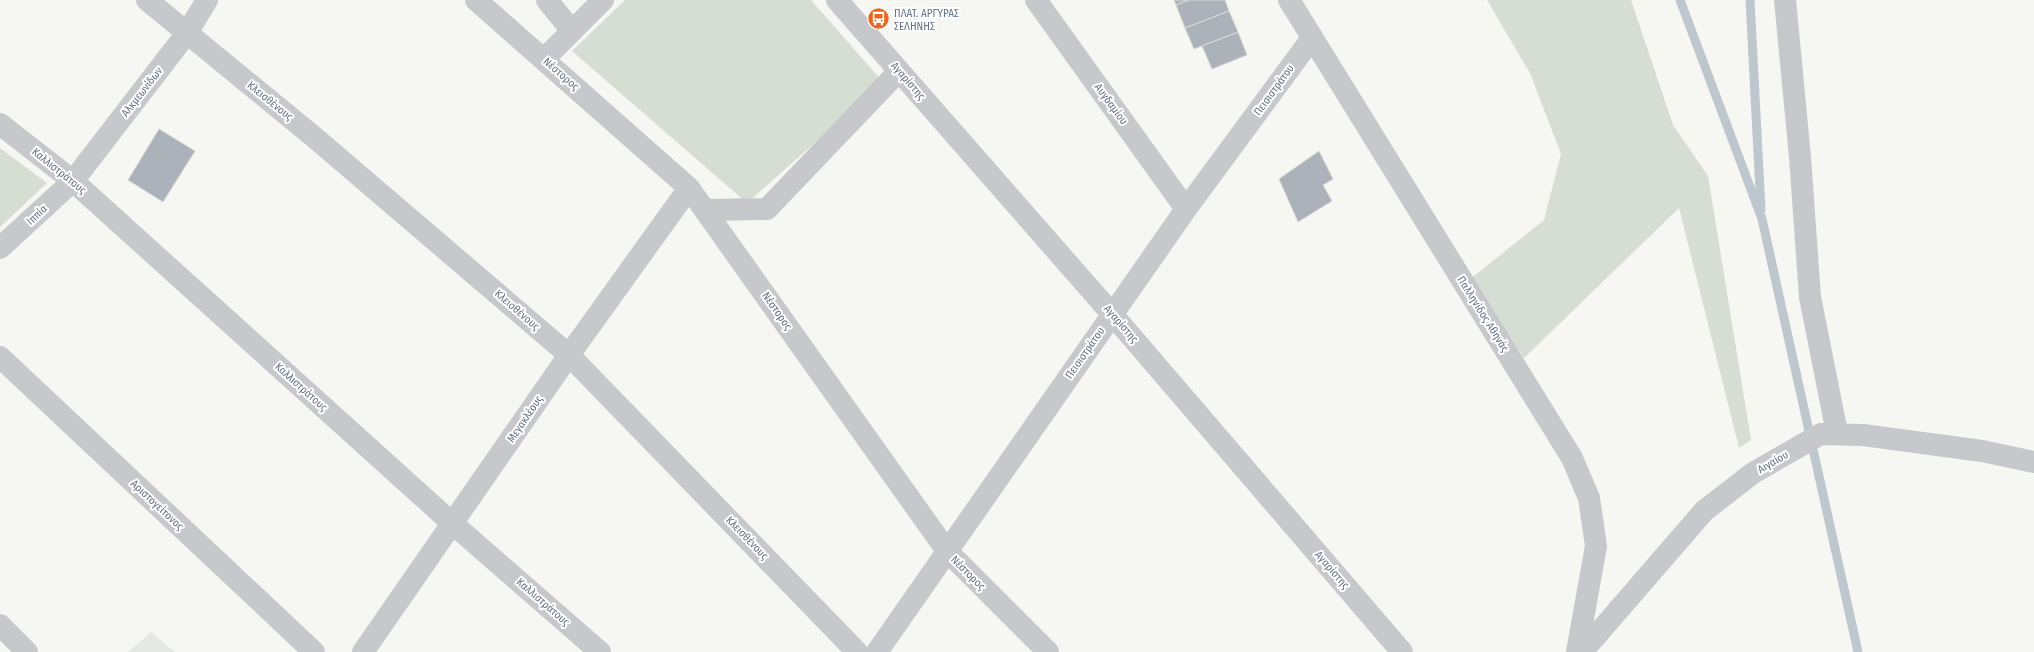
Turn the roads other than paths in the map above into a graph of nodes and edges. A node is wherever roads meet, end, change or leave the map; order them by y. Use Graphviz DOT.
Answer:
graph roads {
  1 [pos="147,0"];
  2 [pos="207,0"];
  3 [pos="476,0"];
  4 [pos="547,0"];
  5 [pos="603,0"];
  6 [pos="837,0"];
  7 [pos="1036,0"];
  8 [pos="1289,0"];
  9 [pos="1785,0"];
  10 [pos="572,31"];
  11 [pos="187,33"];
  12 [pos="1312,38"];
  13 [pos="544,59"];
  14 [pos="899,71"];
  15 [pos="0,124"];
  16 [pos="73,181"];
  17 [pos="689,188"];
  18 [pos="1186,209"];
  19 [pos="706,210"];
  20 [pos="0,248"];
  21 [pos="1112,314"];
  22 [pos="569,355"];
  23 [pos="0,357"];
  24 [pos="1829,434"];
  25 [pos="2034,462"];
  26 [pos="453,524"];
  27 [pos="946,551"];
  28 [pos="0,625"];
  29 [pos="28,652"];
  30 [pos="314,652"];
  31 [pos="363,652"];
  32 [pos="600,652"];
  33 [pos="857,652"];
  34 [pos="877,652"];
  35 [pos="1048,652"];
  36 [pos="1402,652"];
  37 [pos="1577,652"];
  38 [pos="1582,652"];
  1 -- 11 [label="street, Κλεισθένους"];
  2 -- 11 [label="street, Αλκμεωνίδων"];
  3 -- 13 [label="street, Νέστορος"];
  4 -- 10 [label="street"];
  5 -- 10 [label="street"];
  6 -- 14 [label="street, Αγαρίστης"];
  7 -- 18 [label="street, Αυγδαμίου"];
  8 -- 12 [label="street, Παλληνίδος Αθηνάς"];
  9 -- 24 [label="street"];
  10 -- 13 [label="street"];
  11 -- 16 [label="street, Αλκμεωνίδων"];
  11 -- 22 [label="street, Κλεισθένους"];
  12 -- 18 [label="street, Πεισιστράτου"];
  12 -- 37 [label="street, Παλληνίδος Αθηνάς"];
  13 -- 17 [label="street, Νέστορος"];
  14 -- 19 [label="street"];
  14 -- 21 [label="street, Αγαρίστης"];
  15 -- 16 [label="street, Καλλιστράτους"];
  16 -- 20 [label="street, Ιππία"];
  16 -- 26 [label="street, Καλλιστράτους"];
  17 -- 19 [label="street, Νέστορος"];
  17 -- 22 [label="street, Μεγακλέους"];
  18 -- 21 [label="street, Πεισιστράτου"];
  19 -- 27 [label="street, Νέστορος"];
  21 -- 27 [label="street, Πεισιστράτου"];
  21 -- 36 [label="street, Αγαρίστης"];
  22 -- 26 [label="street, Μεγακλέους"];
  22 -- 33 [label="street, Κλεισθένους"];
  23 -- 30 [label="street, Αριστογείτονος"];
  24 -- 25 [label="street"];
  24 -- 38 [label="street, Αιγαίου"];
  26 -- 31 [label="street, Μεγακλέους"];
  26 -- 32 [label="street, Καλλιστράτους"];
  27 -- 34 [label="street, Πεισιστράτου"];
  27 -- 35 [label="street, Νέστορος"];
  28 -- 29 [label="street"];
}
